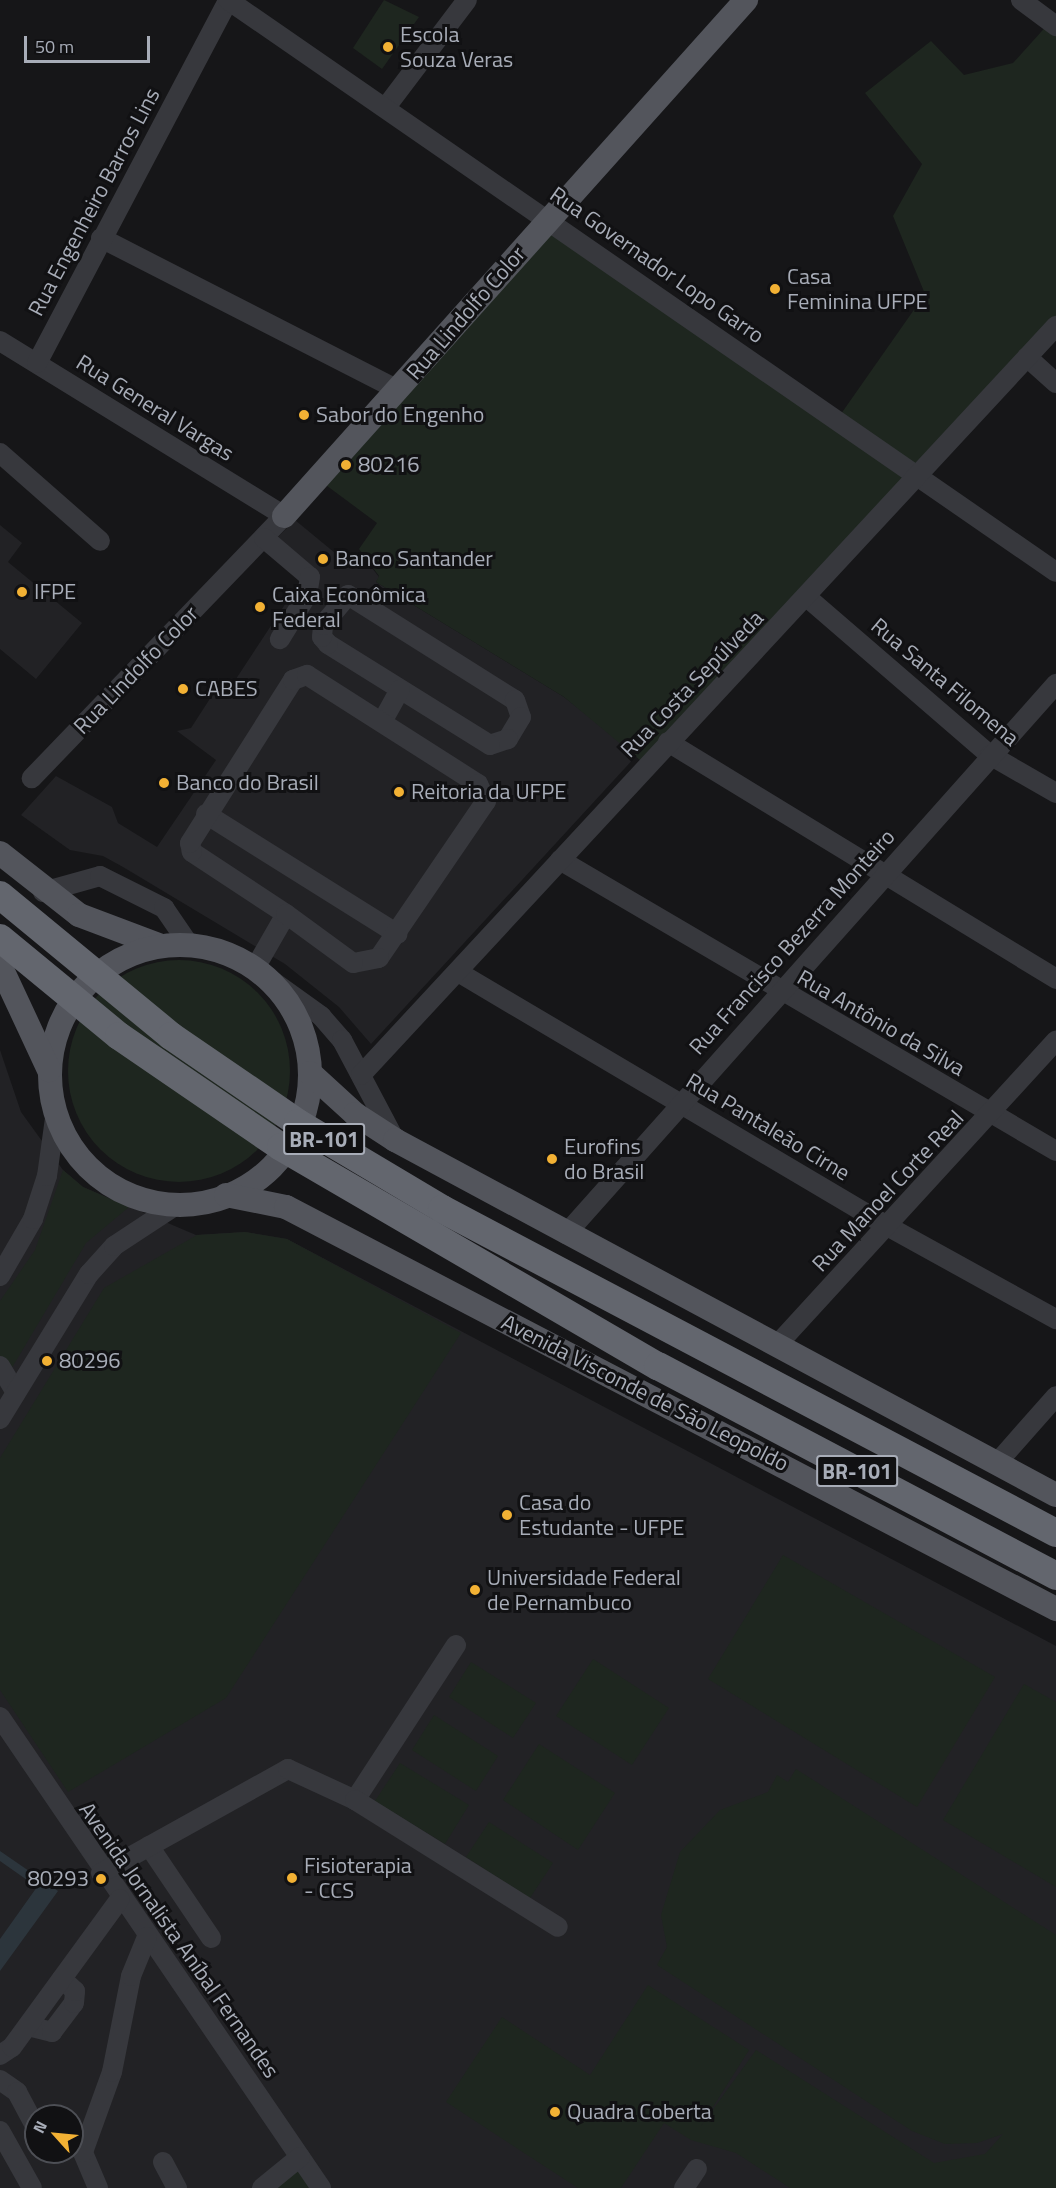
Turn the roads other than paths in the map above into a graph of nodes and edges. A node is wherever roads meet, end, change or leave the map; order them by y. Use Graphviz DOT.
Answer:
graph roads {
  1 [pos="228,0"];
  2 [pos="467,0"];
  3 [pos="746,0"];
  4 [pos="1021,0"];
  5 [pos="1056,26"];
  6 [pos="386,107"];
  7 [pos="549,217"];
  8 [pos="101,238"];
  9 [pos="1056,326"];
  10 [pos="0,341"];
  11 [pos="1027,357"];
  12 [pos="37,363"];
  13 [pos="1056,383"];
  14 [pos="398,390"];
  15 [pos="0,453"];
  16 [pos="917,476"];
  17 [pos="284,516"];
  18 [pos="264,538"];
  19 [pos="100,541"];
  20 [pos="1056,572"];
  21 [pos="809,598"];
  22 [pos="280,639"];
  23 [pos="1056,684"];
  24 [pos="400,690"];
  25 [pos="382,722"];
  26 [pos="668,742"];
  27 [pos="990,755"];
  28 [pos="32,778"];
  29 [pos="1056,793"];
  30 [pos="206,814"];
  31 [pos="0,853"];
  32 [pos="561,860"];
  33 [pos="883,876"];
  34 [pos="43,892"];
  35 [pos="0,895"];
  36 [pos="286,915"];
  37 [pos="397,934"];
  38 [pos="0,938"];
  39 [pos="188,943"];
  40 [pos="159,945"];
  41 [pos="0,965"];
  42 [pos="261,972"];
  43 [pos="458,972"];
  44 [pos="1056,979"];
  45 [pos="779,991"];
  46 [pos="1056,1041"];
  47 [pos="49,1072"];
  48 [pos="310,1073"];
  49 [pos="361,1075"];
  50 [pos="679,1102"];
  51 [pos="56,1111"];
  52 [pos="991,1115"];
  53 [pos="395,1140"];
  54 [pos="1056,1151"];
  55 [pos="226,1195"];
  56 [pos="178,1204"];
  57 [pos="889,1227"];
  58 [pos="566,1234"];
  59 [pos="0,1276"];
  60 [pos="1056,1318"];
  61 [pos="777,1345"];
  62 [pos="0,1366"];
  63 [pos="16,1393"];
  64 [pos="1056,1396"];
  65 [pos="0,1419"];
  66 [pos="997,1462"];
  67 [pos="1056,1495"];
  68 [pos="1056,1533"];
  69 [pos="1056,1576"];
  70 [pos="1056,1609"];
  71 [pos="456,1645"];
  72 [pos="0,1717"];
  73 [pos="356,1800"];
  74 [pos="149,1846"];
  75 [pos="101,1873"];
  76 [pos="120,1899"];
  77 [pos="558,1927"];
  78 [pos="147,1936"];
  79 [pos="211,1938"];
  80 [pos="0,2055"];
  81 [pos="0,2080"];
  82 [pos="24,2105"];
  83 [pos="0,2131"];
  84 [pos="300,2157"];
  85 [pos="163,2162"];
  86 [pos="697,2169"];
  87 [pos="32,2188"];
  88 [pos="98,2188"];
  89 [pos="177,2188"];
  90 [pos="262,2188"];
  91 [pos="321,2188"];
  92 [pos="684,2188"];
  1 -- 6 [label="street, Rua Governador Lopo Garro"];
  1 -- 8 [label="street, Rua Engenheiro Barros Lins"];
  2 -- 6 [label="street"];
  3 -- 7 [label="main road, Rua Lindolfo Color"];
  4 -- 5 [label="street"];
  6 -- 7 [label="street, Rua Governador Lopo Garro"];
  7 -- 14 [label="main road, Rua Lindolfo Color"];
  7 -- 16 [label="street, Rua Governador Lopo Garro"];
  8 -- 12 [label="street, Rua Engenheiro Barros Lins"];
  8 -- 14 [label="street"];
  9 -- 11 [label="street, Rua Costa Sepúlveda"];
  10 -- 12 [label="street, Rua General Vargas"];
  11 -- 13 [label="street"];
  11 -- 16 [label="street, Rua Costa Sepúlveda"];
  12 -- 17 [label="street, Rua General Vargas"];
  14 -- 17 [label="main road, Rua Lindolfo Color"];
  15 -- 19 [label="street"];
  16 -- 20 [label="street, Rua Governador Lopo Garro"];
  16 -- 21 [label="street, Rua Costa Sepúlveda"];
  17 -- 18 [label="street, Rua Lindolfo Color"];
  18 -- 22 [label="street"];
  18 -- 28 [label="street, Rua Lindolfo Color"];
  21 -- 26 [label="street, Rua Costa Sepúlveda"];
  21 -- 27 [label="street, Rua Santa Filomena"];
  23 -- 27 [label="street, Rua Francisco Bezerra Monteiro"];
  24 -- 24 [label="street"];
  24 -- 25 [label="street"];
  25 -- 30 [label="street"];
  25 -- 37 [label="street"];
  26 -- 32 [label="street, Rua Costa Sepúlveda"];
  26 -- 33 [label="street"];
  27 -- 29 [label="street, Rua Santa Filomena"];
  27 -- 33 [label="street, Rua Francisco Bezerra Monteiro"];
  30 -- 36 [label="street"];
  30 -- 37 [label="street"];
  31 -- 34 [label="main road"];
  32 -- 43 [label="street, Rua Costa Sepúlveda"];
  32 -- 45 [label="street, Rua Antônio da Silva"];
  33 -- 44 [label="street"];
  33 -- 45 [label="street, Rua Francisco Bezerra Monteiro"];
  34 -- 39 [label="street"];
  34 -- 40 [label="main road"];
  35 -- 68 [label="highway, BR-101"];
  36 -- 37 [label="street"];
  36 -- 42 [label="street"];
  38 -- 69 [label="highway, Avenida Visconde de São Leopoldo / BR-101"];
  39 -- 40 [label="main road"];
  39 -- 42 [label="main road"];
  40 -- 47 [label="main road"];
  41 -- 47 [label="main road"];
  42 -- 48 [label="main road"];
  42 -- 49 [label="street"];
  43 -- 49 [label="street, Rua Costa Sepúlveda"];
  43 -- 50 [label="street, Rua Pantaleão Cirne"];
  45 -- 50 [label="street, Rua Francisco Bezerra Monteiro"];
  45 -- 52 [label="street, Rua Antônio da Silva"];
  46 -- 52 [label="street, Rua Manoel Corte Real"];
  47 -- 51 [label="main road"];
  48 -- 53 [label="main road"];
  48 -- 55 [label="main road"];
  49 -- 53 [label="street"];
  50 -- 57 [label="street, Rua Pantaleão Cirne"];
  50 -- 58 [label="street, Rua Francisco Bezerra Monteiro"];
  51 -- 56 [label="main road"];
  51 -- 59 [label="street"];
  52 -- 54 [label="street, Rua Antônio da Silva"];
  52 -- 57 [label="street, Rua Manoel Corte Real"];
  53 -- 58 [label="main road"];
  55 -- 56 [label="main road"];
  55 -- 70 [label="main road, Avenida Visconde de São Leopoldo"];
  56 -- 63 [label="street"];
  57 -- 60 [label="street, Rua Pantaleão Cirne"];
  57 -- 61 [label="street, Rua Manoel Corte Real"];
  58 -- 61 [label="main road"];
  61 -- 66 [label="main road"];
  62 -- 63 [label="street"];
  63 -- 65 [label="street"];
  64 -- 66 [label="street"];
  66 -- 67 [label="main road"];
  71 -- 73 [label="street"];
  72 -- 75 [label="street, Avenida Jornalista Aníbal Fernandes"];
  73 -- 74 [label="street"];
  73 -- 77 [label="street"];
  74 -- 75 [label="street"];
  74 -- 79 [label="street"];
  75 -- 76 [label="street, Avenida Jornalista Aníbal Fernandes"];
  76 -- 78 [label="street, Avenida Jornalista Aníbal Fernandes"];
  76 -- 80 [label="street"];
  78 -- 84 [label="street, Avenida Jornalista Aníbal Fernandes"];
  78 -- 88 [label="street"];
  81 -- 82 [label="street"];
  83 -- 87 [label="street"];
  84 -- 90 [label="street"];
  84 -- 91 [label="street, Avenida Jornalista Aníbal Fernandes"];
  85 -- 89 [label="street"];
  86 -- 92 [label="street"];
}
